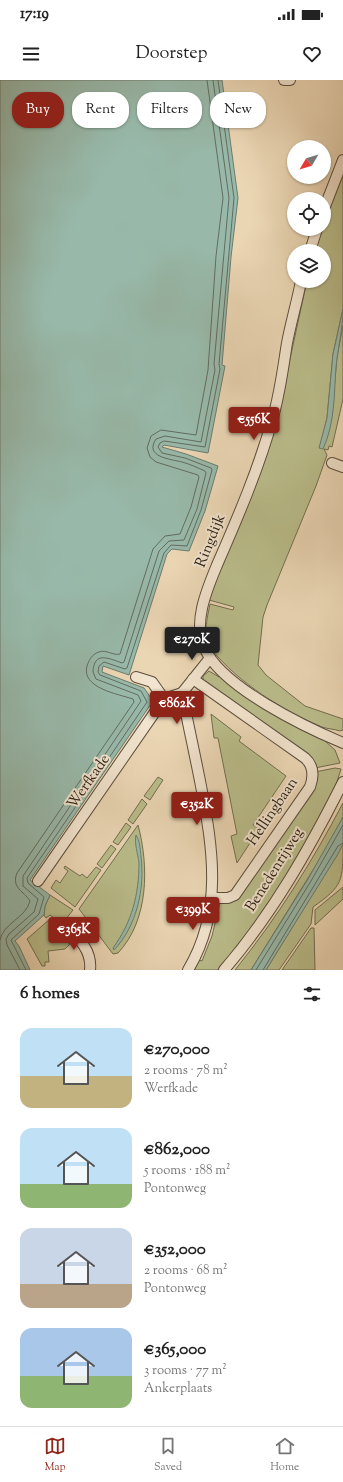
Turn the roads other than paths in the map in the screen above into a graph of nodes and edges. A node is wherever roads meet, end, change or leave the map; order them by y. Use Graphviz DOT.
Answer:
graph roads {
  1 [pos="284,80"];
  2 [pos="290,80"];
  3 [pos="343,160"];
  4 [pos="331,192"];
  5 [pos="300,288"];
  6 [pos="332,463"];
  7 [pos="343,467"];
  8 [pos="210,658"];
  9 [pos="136,677"];
  10 [pos="193,679"];
  11 [pos="182,694"];
  12 [pos="164,699"];
  13 [pos="343,743"];
  14 [pos="343,782"];
  15 [pos="38,881"];
  16 [pos="212,898"];
  17 [pos="66,928"];
  18 [pos="90,970"];
  19 [pos="188,970"];
  20 [pos="224,970"];
  1 -- 2 [label="street"];
  3 -- 4 [label="street"];
  5 -- 8 [label="street, Ringdijk"];
  6 -- 7 [label="street"];
  8 -- 10 [label="street"];
  8 -- 13 [label="street, Ringdijk"];
  9 -- 12 [label="street"];
  10 -- 11 [label="street"];
  10 -- 16 [label="street, Hellingbaan"];
  11 -- 12 [label="street"];
  11 -- 16 [label="street"];
  12 -- 15 [label="street, Werfkade"];
  14 -- 20 [label="street, Benedenrijweg"];
  16 -- 19 [label="street"];
  17 -- 18 [label="street"];
}
